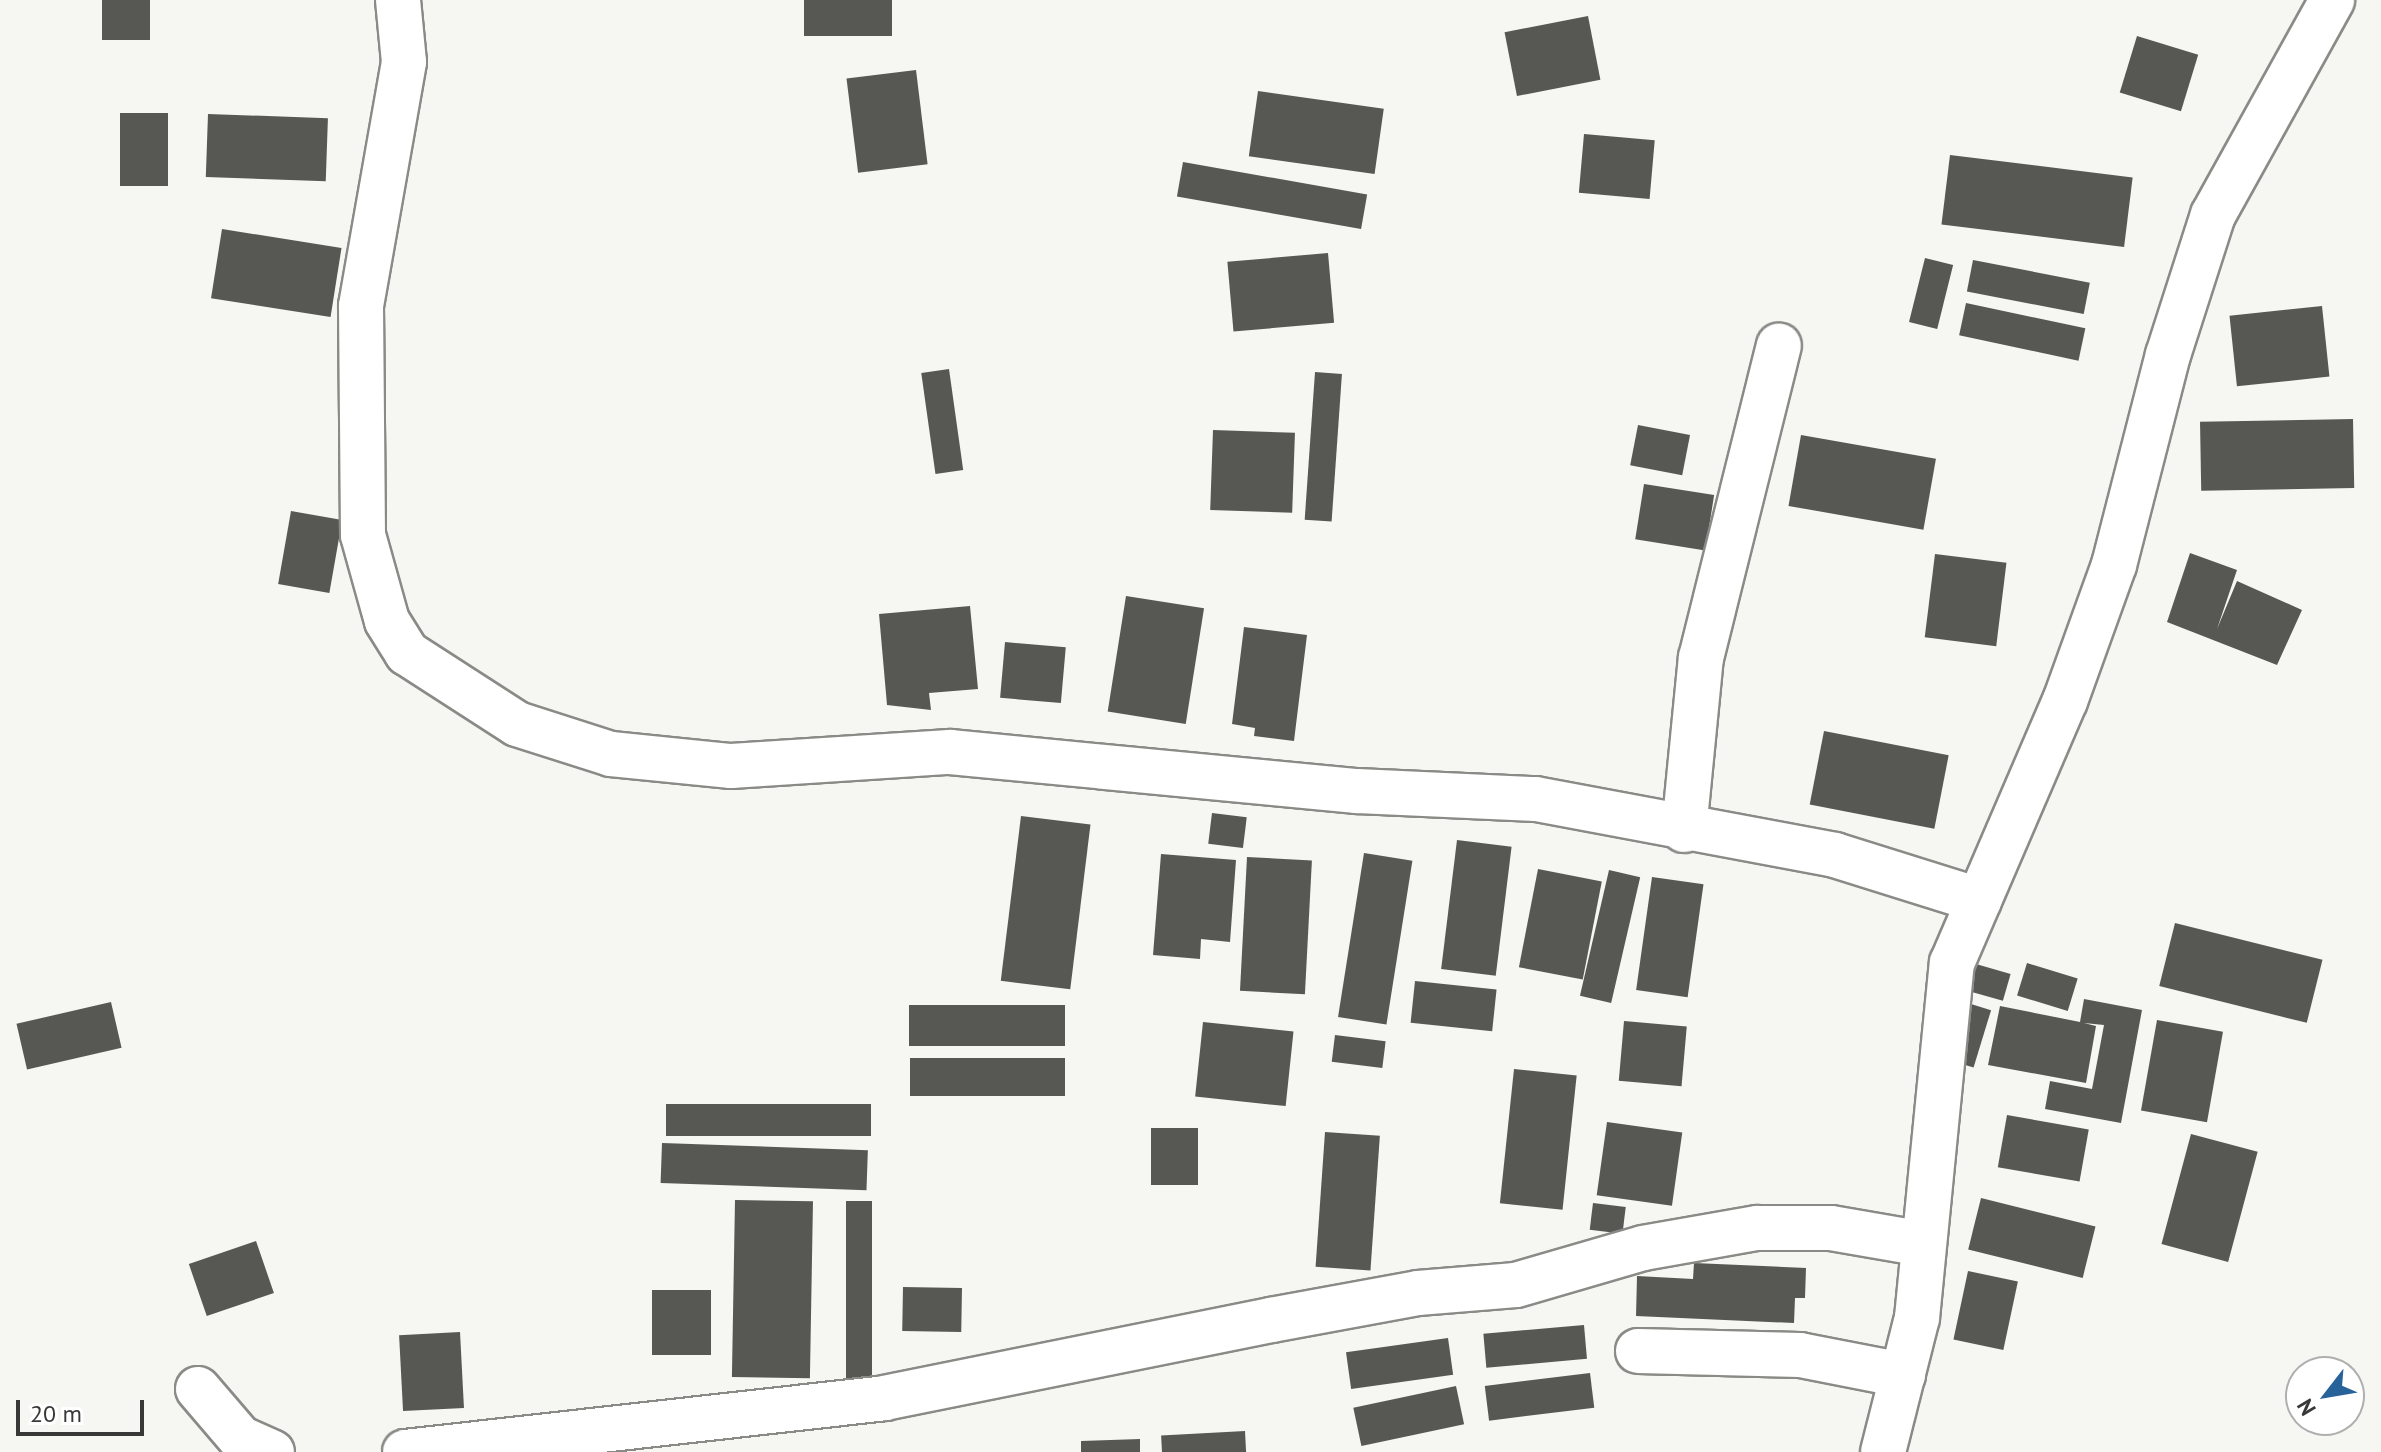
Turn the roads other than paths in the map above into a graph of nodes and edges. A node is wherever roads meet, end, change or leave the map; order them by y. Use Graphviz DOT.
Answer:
graph roads {
  1 [pos="398,0"];
  2 [pos="2332,0"];
  3 [pos="1779,346"];
  4 [pos="1684,830"];
  5 [pos="1979,900"];
  6 [pos="1924,1244"];
  7 [pos="1638,1351"];
  8 [pos="1903,1375"];
  9 [pos="198,1389"];
  10 [pos="614,1441"];
  11 [pos="272,1452"];
  12 [pos="405,1452"];
  13 [pos="1883,1452"];
  1 -- 4 [label="street"];
  2 -- 5 [label="street"];
  3 -- 4 [label="street"];
  4 -- 5 [label="street"];
  5 -- 6 [label="street"];
  6 -- 8 [label="street"];
  6 -- 10 [label="street"];
  7 -- 8 [label="street"];
  8 -- 13 [label="street"];
  9 -- 11 [label="street"];
  10 -- 12 [label="street"];
}
